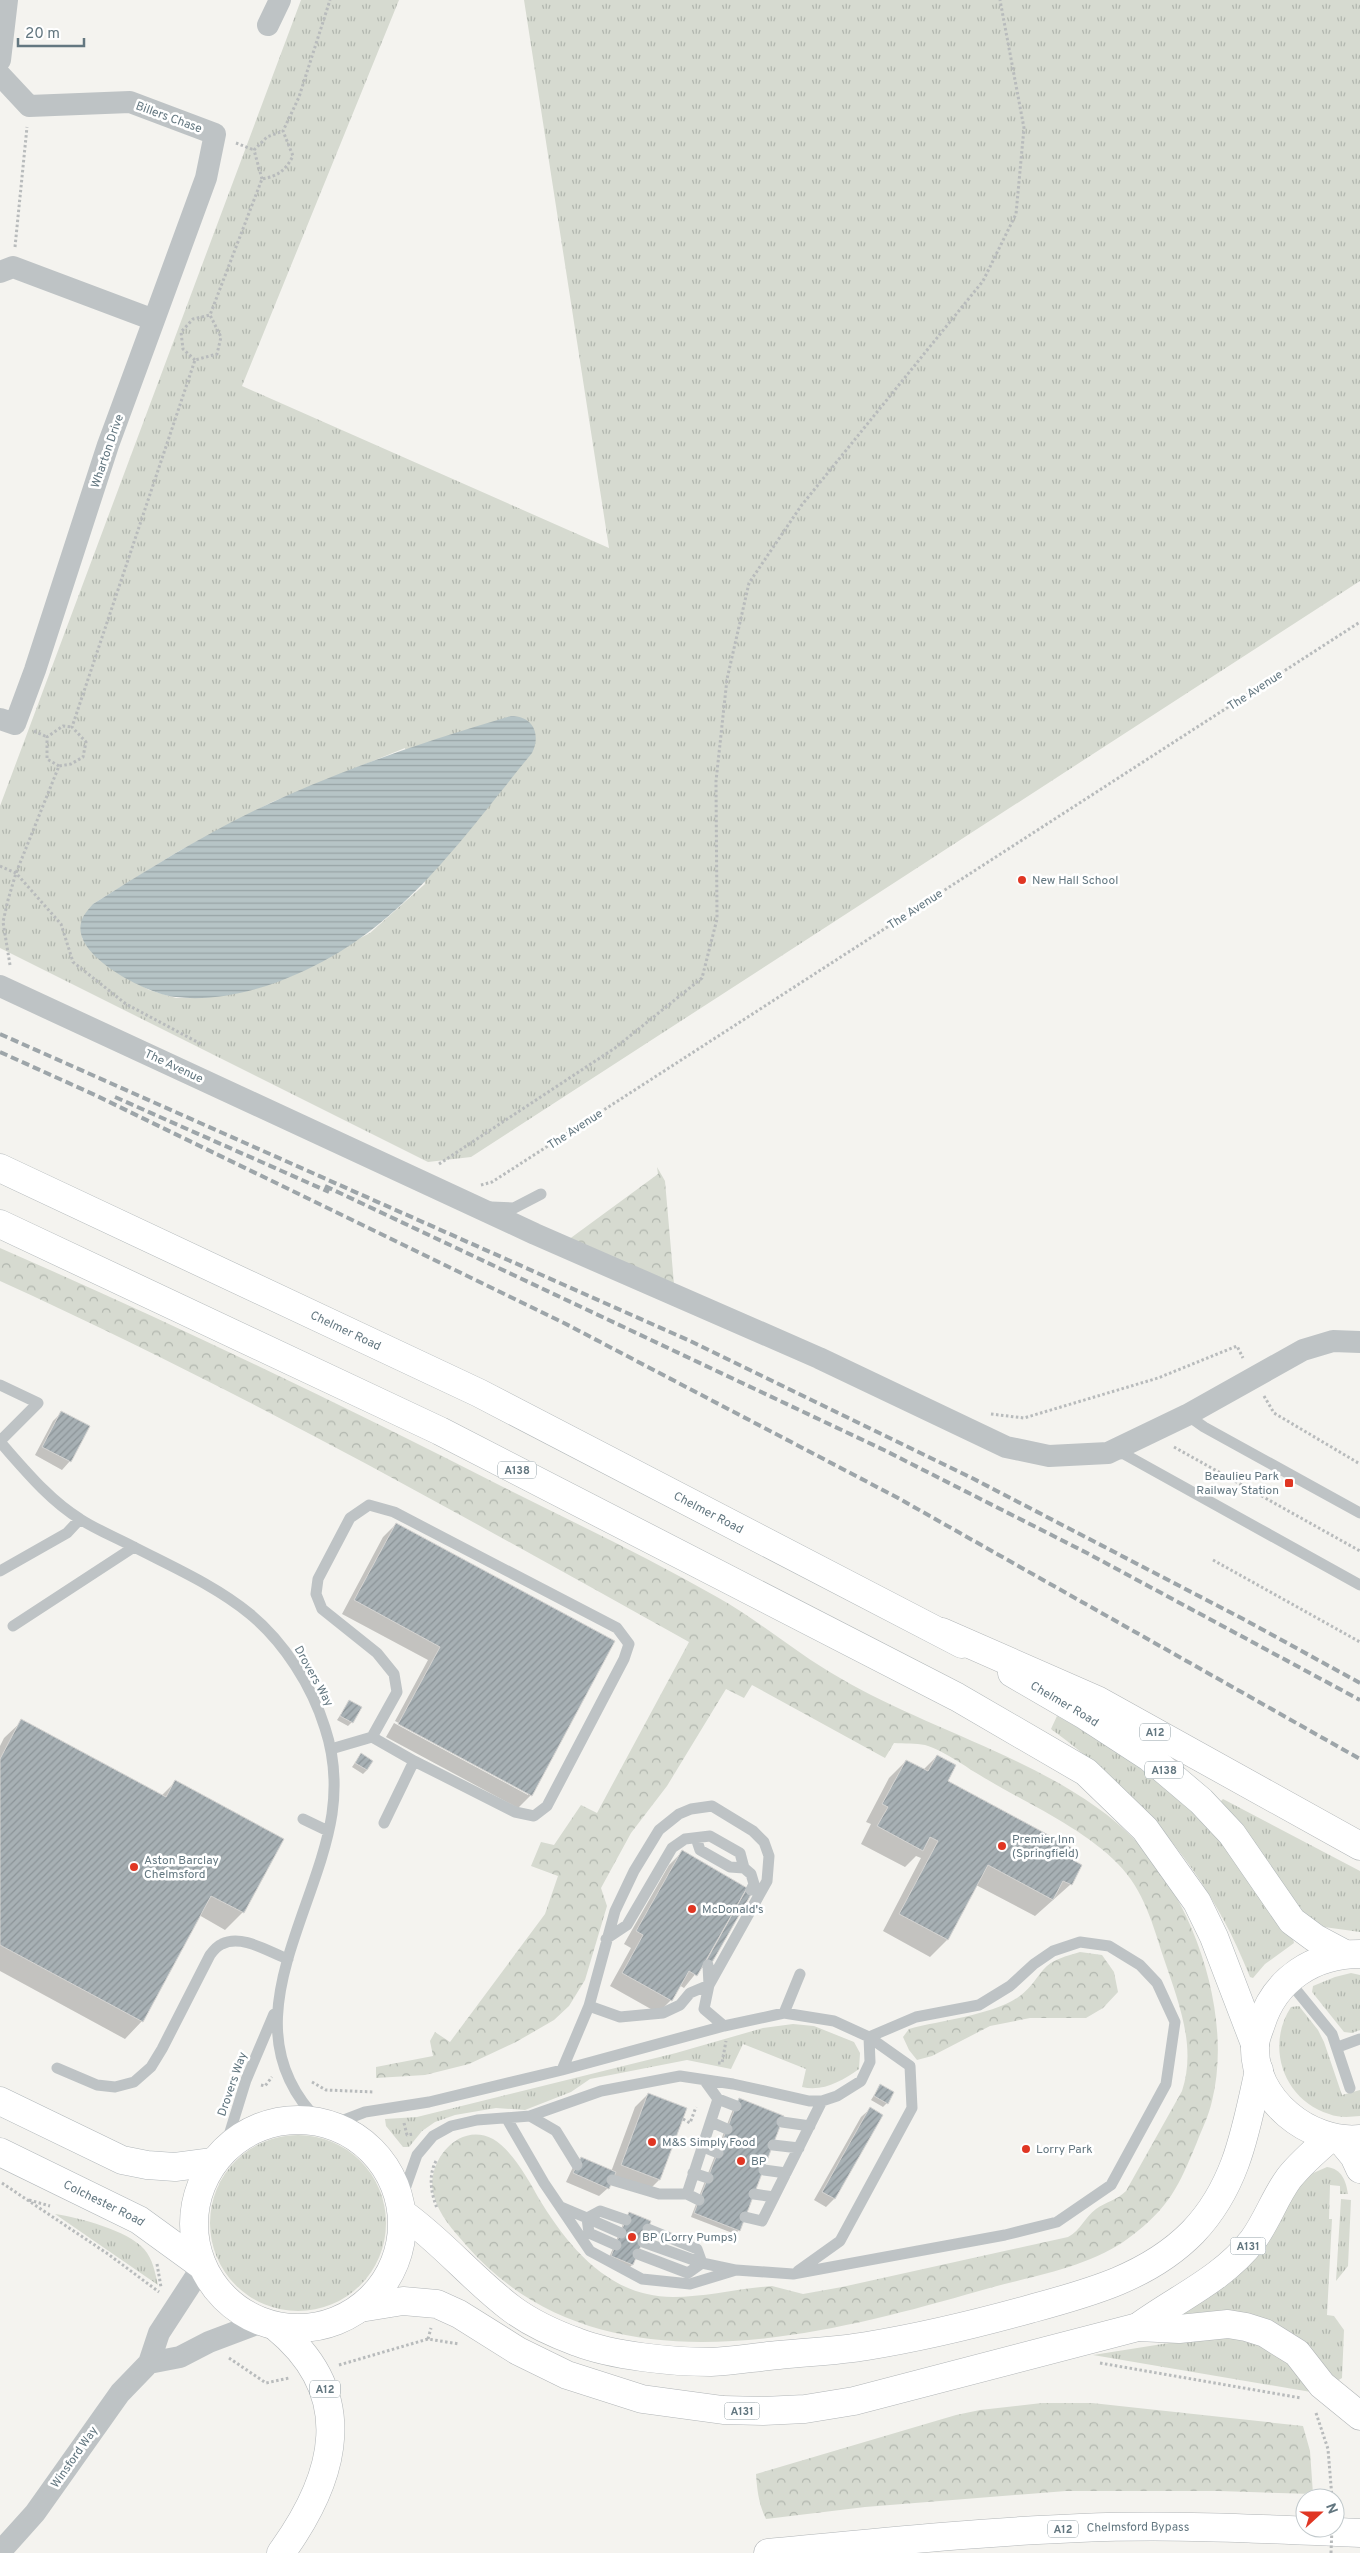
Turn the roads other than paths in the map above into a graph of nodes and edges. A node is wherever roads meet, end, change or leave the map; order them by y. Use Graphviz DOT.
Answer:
graph roads {
  1 [pos="7,0"];
  2 [pos="280,0"];
  3 [pos="268,25"];
  4 [pos="0,60"];
  5 [pos="0,75"];
  6 [pos="6,270"];
  7 [pos="154,320"];
  8 [pos="0,719"];
  9 [pos="6,979"];
  10 [pos="0,1168"];
  11 [pos="541,1194"];
  12 [pos="477,1196"];
  13 [pos="0,1224"];
  14 [pos="1360,1342"];
  15 [pos="0,1385"];
  16 [pos="1187,1415"];
  17 [pos="0,1441"];
  18 [pos="1108,1453"];
  19 [pos="1360,1513"];
  20 [pos="80,1519"];
  21 [pos="134,1547"];
  22 [pos="0,1570"];
  23 [pos="1360,1585"];
  24 [pos="13,1626"];
  25 [pos="942,1632"];
  26 [pos="372,1737"];
  27 [pos="331,1749"];
  28 [pos="414,1761"];
  29 [pos="302,1819"];
  30 [pos="384,1823"];
  31 [pos="328,1831"];
  32 [pos="696,1838"];
  33 [pos="1360,1846"];
  34 [pos="744,1868"];
  35 [pos="750,1890"];
  36 [pos="606,1939"];
  37 [pos="1353,1954"];
  38 [pos="288,1959"];
  39 [pos="708,1965"];
  40 [pos="800,1974"];
  41 [pos="1288,1980"];
  42 [pos="709,1985"];
  43 [pos="278,2003"];
  44 [pos="589,2006"];
  45 [pos="784,2013"];
  46 [pos="724,2026"];
  47 [pos="869,2037"];
  48 [pos="1360,2040"];
  49 [pos="1338,2047"];
  50 [pos="1257,2057"];
  51 [pos="57,2068"];
  52 [pos="562,2070"];
  53 [pos="705,2081"];
  54 [pos="1350,2088"];
  55 [pos="718,2099"];
  56 [pos="0,2101"];
  57 [pos="822,2102"];
  58 [pos="736,2106"];
  59 [pos="530,2116"];
  60 [pos="507,2120"];
  61 [pos="711,2122"];
  62 [pos="782,2122"];
  63 [pos="325,2124"];
  64 [pos="810,2126"];
  65 [pos="727,2128"];
  66 [pos="1343,2139"];
  67 [pos="773,2145"];
  68 [pos="703,2146"];
  69 [pos="798,2148"];
  70 [pos="0,2152"];
  71 [pos="718,2153"];
  72 [pos="219,2155"];
  73 [pos="577,2165"];
  74 [pos="1360,2169"];
  75 [pos="764,2170"];
  76 [pos="694,2173"];
  77 [pos="786,2173"];
  78 [pos="708,2178"];
  79 [pos="612,2180"];
  80 [pos="687,2194"];
  81 [pos="754,2194"];
  82 [pos="774,2197"];
  83 [pos="699,2200"];
  84 [pos="560,2207"];
  85 [pos="401,2208"];
  86 [pos="745,2217"];
  87 [pos="587,2218"];
  88 [pos="626,2220"];
  89 [pos="648,2229"];
  90 [pos="621,2233"];
  91 [pos="643,2242"];
  92 [pos="616,2245"];
  93 [pos="638,2254"];
  94 [pos="702,2264"];
  95 [pos="202,2266"];
  96 [pos="736,2270"];
  97 [pos="793,2274"];
  98 [pos="360,2308"];
  99 [pos="269,2324"];
  100 [pos="1138,2327"];
  101 [pos="149,2363"];
  102 [pos="1360,2416"];
  103 [pos="1360,2534"];
  104 [pos="0,2552"];
  105 [pos="281,2553"];
  106 [pos="768,2553"];
  1 -- 4 [label="street"];
  2 -- 3 [label="street"];
  5 -- 7 [label="street, Billers Chase"];
  6 -- 7 [label="street"];
  7 -- 8 [label="street, Wharton Drive"];
  9 -- 12 [label="street, The Avenue"];
  10 -- 25 [label="main road, Chelmer Road / A138"];
  11 -- 12 [label="lane, The Avenue"];
  12 -- 18 [label="street"];
  13 -- 50 [label="main road, A138"];
  14 -- 16 [label="street"];
  15 -- 17 [label="lane"];
  16 -- 18 [label="street"];
  16 -- 19 [label="lane"];
  17 -- 20 [label="lane, Drovers Way"];
  18 -- 23 [label="lane"];
  20 -- 21 [label="lane, Drovers Way"];
  20 -- 22 [label="lane"];
  21 -- 24 [label="lane"];
  21 -- 27 [label="lane, Drovers Way"];
  25 -- 33 [label="main road, A12"];
  25 -- 37 [label="main road, Chelmer Road / A138"];
  26 -- 27 [label="lane"];
  26 -- 28 [label="lane"];
  26 -- 28 [label="lane"];
  27 -- 31 [label="lane, Drovers Way"];
  28 -- 30 [label="lane"];
  29 -- 31 [label="lane"];
  31 -- 38 [label="lane, Drovers Way"];
  32 -- 34 [label="lane"];
  32 -- 34 [label="lane"];
  32 -- 36 [label="lane"];
  34 -- 35 [label="lane"];
  36 -- 42 [label="lane"];
  36 -- 44 [label="lane"];
  37 -- 41 [label="main road"];
  38 -- 43 [label="lane, Drovers Way"];
  38 -- 51 [label="lane"];
  39 -- 42 [label="lane"];
  40 -- 45 [label="lane"];
  41 -- 49 [label="lane"];
  41 -- 50 [label="main road"];
  42 -- 44 [label="lane"];
  42 -- 46 [label="lane"];
  43 -- 63 [label="lane, Drovers Way"];
  43 -- 72 [label="lane, Drovers Way"];
  44 -- 52 [label="lane"];
  45 -- 46 [label="lane"];
  45 -- 47 [label="lane"];
  46 -- 52 [label="lane"];
  47 -- 57 [label="lane"];
  47 -- 97 [label="lane"];
  47 -- 97 [label="lane"];
  48 -- 49 [label="lane"];
  49 -- 54 [label="lane"];
  50 -- 66 [label="main road"];
  50 -- 85 [label="main road"];
  52 -- 63 [label="lane"];
  53 -- 55 [label="lane"];
  53 -- 57 [label="lane"];
  53 -- 59 [label="lane"];
  55 -- 58 [label="lane"];
  55 -- 61 [label="lane"];
  56 -- 72 [label="main road"];
  57 -- 64 [label="lane"];
  59 -- 60 [label="lane"];
  59 -- 73 [label="lane"];
  60 -- 84 [label="lane"];
  60 -- 85 [label="lane"];
  61 -- 65 [label="lane"];
  61 -- 68 [label="lane"];
  62 -- 64 [label="lane"];
  63 -- 72 [label="main road"];
  63 -- 85 [label="main road"];
  64 -- 69 [label="lane"];
  66 -- 74 [label="main road"];
  66 -- 100 [label="main road, A131"];
  67 -- 69 [label="lane"];
  68 -- 71 [label="lane"];
  68 -- 76 [label="lane"];
  69 -- 77 [label="lane"];
  70 -- 95 [label="main road, Colchester Road"];
  72 -- 95 [label="main road"];
  75 -- 77 [label="lane"];
  76 -- 78 [label="lane"];
  76 -- 80 [label="lane"];
  77 -- 82 [label="lane"];
  79 -- 80 [label="lane"];
  80 -- 83 [label="lane"];
  81 -- 82 [label="lane"];
  82 -- 86 [label="lane"];
  84 -- 87 [label="lane"];
  84 -- 96 [label="lane"];
  85 -- 98 [label="main road"];
  87 -- 88 [label="lane"];
  87 -- 90 [label="lane"];
  87 -- 92 [label="lane"];
  89 -- 94 [label="lane"];
  91 -- 94 [label="lane"];
  93 -- 94 [label="lane"];
  94 -- 96 [label="lane"];
  95 -- 99 [label="main road"];
  95 -- 101 [label="street, Winsford Way"];
  96 -- 97 [label="lane"];
  98 -- 99 [label="main road"];
  98 -- 100 [label="main road, A131"];
  99 -- 101 [label="street"];
  99 -- 105 [label="main road, A12"];
  100 -- 102 [label="main road, A131"];
  101 -- 104 [label="street, Winsford Way"];
  103 -- 106 [label="main road, Chelmsford Bypass / A12"];
}
